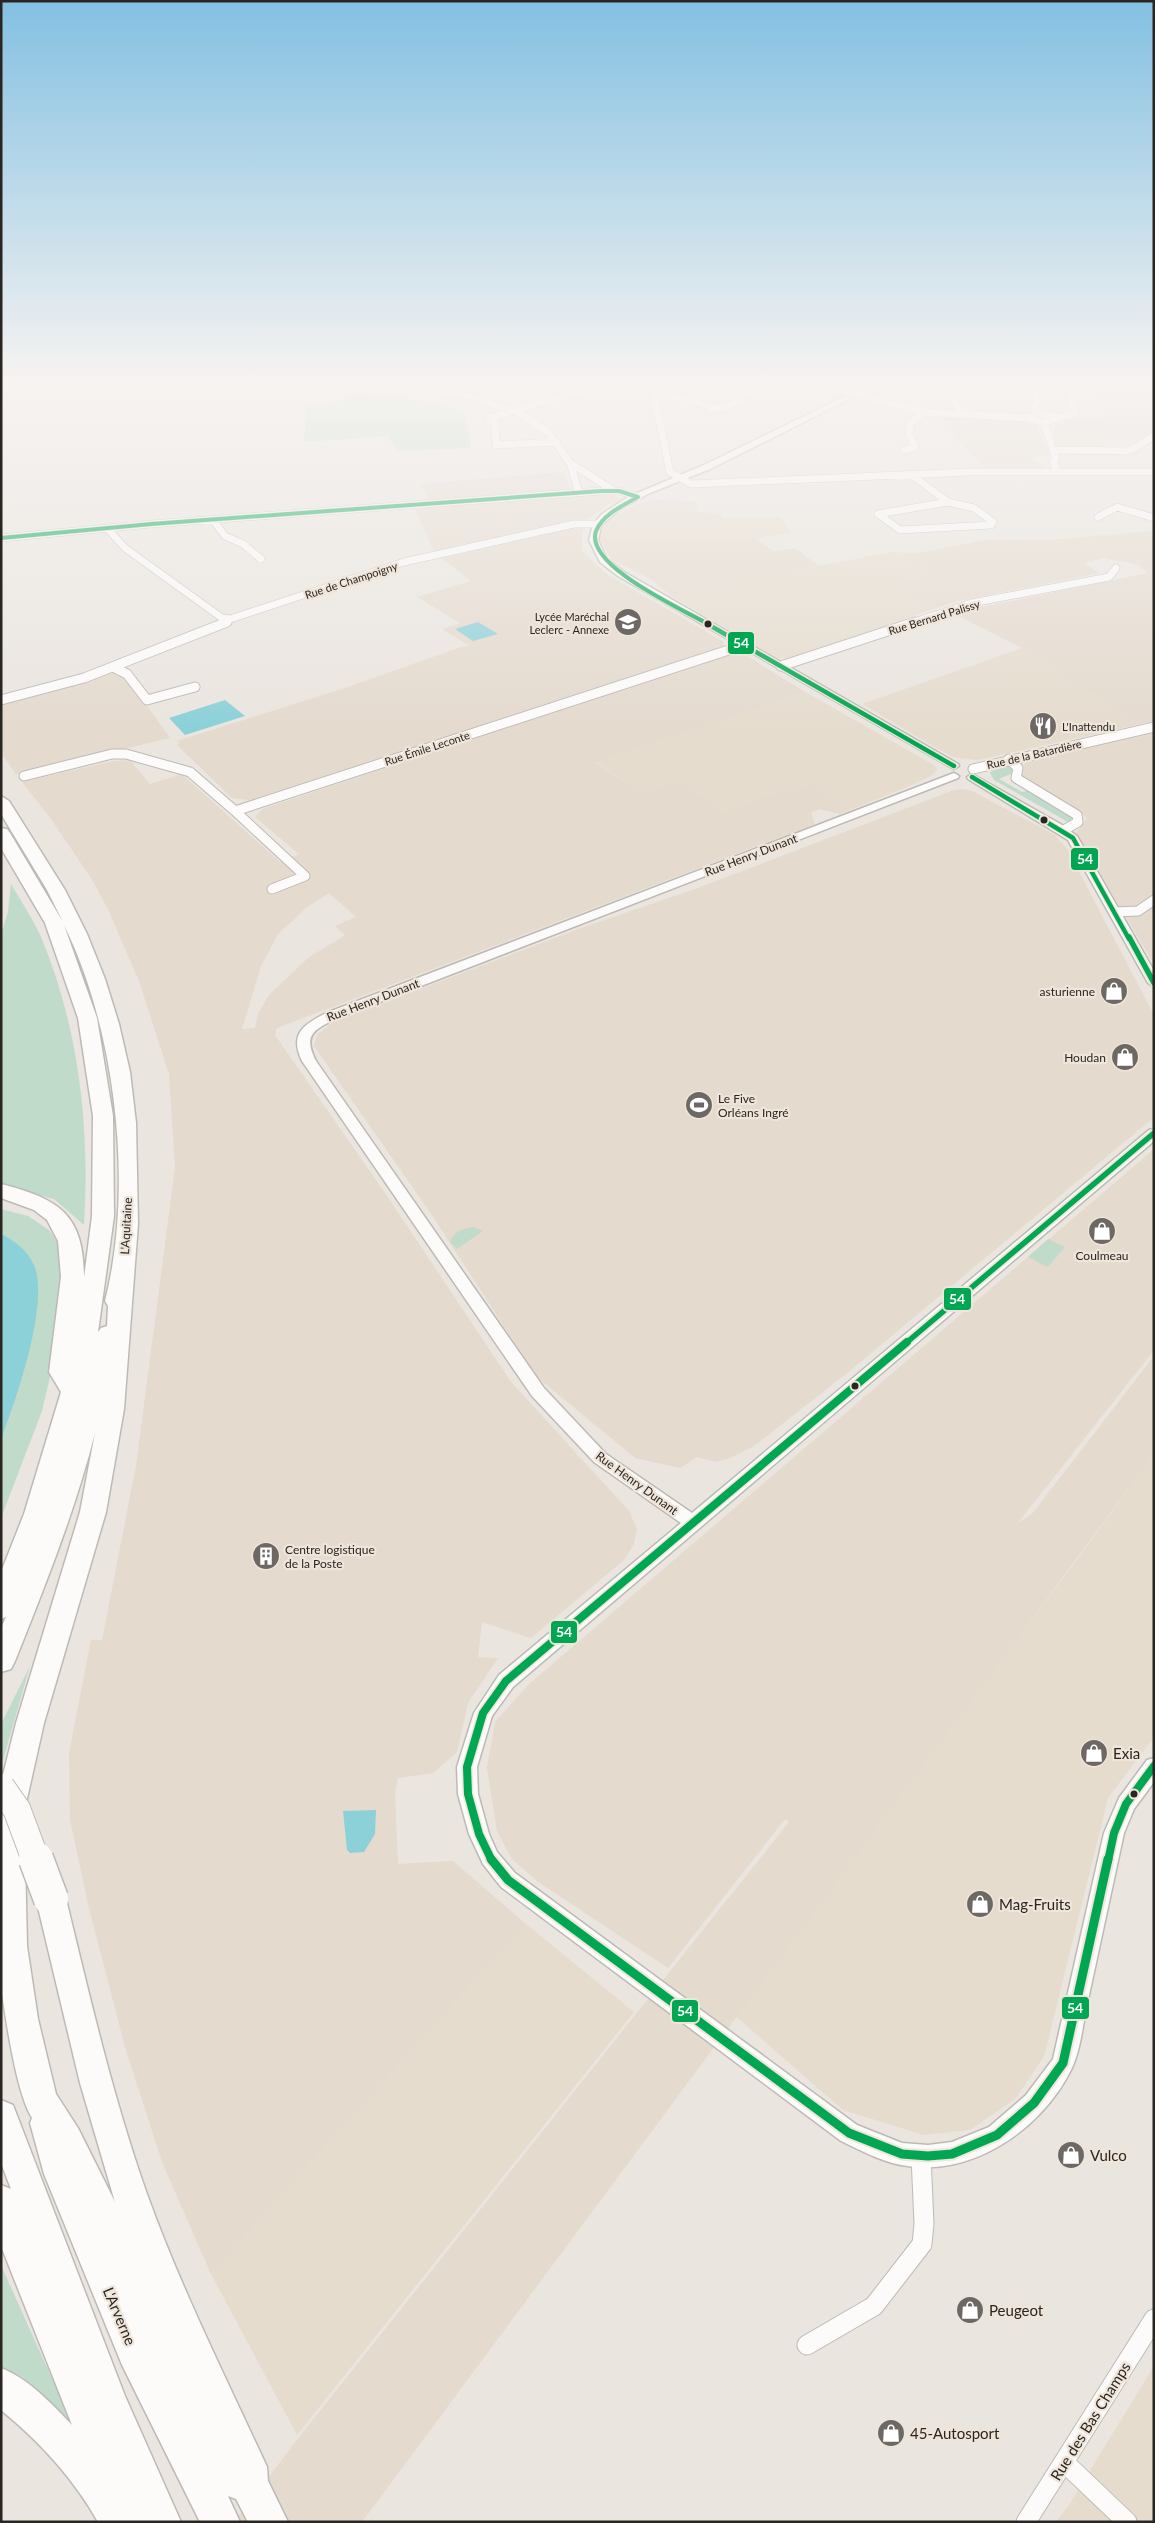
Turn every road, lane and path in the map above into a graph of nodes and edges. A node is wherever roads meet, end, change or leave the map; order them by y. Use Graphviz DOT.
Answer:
graph roads {
  1 [pos="571,494"];
  2 [pos="626,494"];
  3 [pos="645,494"];
  4 [pos="937,494"];
  5 [pos="638,497"];
  6 [pos="948,502"];
  7 [pos="1098,517"];
  8 [pos="1154,518"];
  9 [pos="213,520"];
  10 [pos="598,524"];
  11 [pos="107,528"];
  12 [pos="1,538"];
  13 [pos="261,559"];
  14 [pos="1116,568"];
  15 [pos="230,619"];
  16 [pos="744,645"];
  17 [pos="781,666"];
  18 [pos="113,667"];
  19 [pos="195,687"];
  20 [pos="1,700"];
  21 [pos="1154,727"];
  22 [pos="1009,759"];
  23 [pos="954,771"];
  24 [pos="973,773"];
  25 [pos="24,776"];
  26 [pos="1,801"];
  27 [pos="235,811"];
  28 [pos="1064,830"];
  29 [pos="1,833"];
  30 [pos="272,889"];
  31 [pos="1154,900"];
  32 [pos="1115,912"];
  33 [pos="1154,983"];
  34 [pos="1154,1133"];
  35 [pos="1,1191"];
  36 [pos="121,1286"];
  37 [pos="72,1390"];
  38 [pos="692,1522"];
  39 [pos="1,1608"];
  40 [pos="1,1661"];
  41 [pos="1154,1766"];
  42 [pos="1,1787"];
  43 [pos="41,2101"];
  44 [pos="1,2117"];
  45 [pos="921,2156"];
  46 [pos="1,2202"];
  47 [pos="1154,2319"];
  48 [pos="807,2346"];
  49 [pos="1,2386"];
  50 [pos="1064,2462"];
  51 [pos="261,2507"];
  52 [pos="119,2522"];
  53 [pos="136,2522"];
  54 [pos="162,2522"];
  55 [pos="220,2522"];
  56 [pos="1026,2522"];
  57 [pos="1127,2522"];
  1 -- 9 [label="street"];
  2 -- 5 [label="street"];
  3 -- 5 [label="street"];
  4 -- 6 [label="street"];
  5 -- 10 [label="street"];
  6 -- 6 [label="street"];
  7 -- 8 [label="street"];
  9 -- 11 [label="street"];
  9 -- 13 [label="street"];
  10 -- 15 [label="street, Rue de Champoigny"];
  10 -- 16 [label="street"];
  11 -- 12 [label="street"];
  11 -- 15 [label="street"];
  14 -- 17 [label="street, Rue Bernard Palissy"];
  15 -- 18 [label="street, Rue de Champoigny"];
  16 -- 17 [label="street"];
  16 -- 27 [label="street, Rue Émile Leconte"];
  17 -- 23 [label="street"];
  18 -- 19 [label="street"];
  18 -- 20 [label="street, Rue de Champoigny"];
  21 -- 22 [label="street, Rue de la Batardière"];
  22 -- 24 [label="street, Rue de la Batardière"];
  22 -- 28 [label="street"];
  23 -- 24 [label="street"];
  23 -- 38 [label="street, Rue Henry Dunant"];
  24 -- 28 [label="street"];
  25 -- 27 [label="street"];
  26 -- 36 [label="highway, L'Aquitaine"];
  27 -- 30 [label="street"];
  28 -- 32 [label="street"];
  29 -- 37 [label="highway, L'Aquitaine"];
  31 -- 32 [label="street"];
  32 -- 33 [label="street"];
  34 -- 38 [label="street"];
  35 -- 37 [label="highway"];
  36 -- 40 [label="highway, L'Aquitaine"];
  36 -- 43 [label="highway, L'Arverne"];
  37 -- 39 [label="highway, L'Aquitaine"];
  38 -- 45 [label="street"];
  41 -- 45 [label="street"];
  42 -- 51 [label="highway, bridge"];
  43 -- 51 [label="highway"];
  43 -- 55 [label="highway, L'Arverne"];
  44 -- 54 [label="highway"];
  45 -- 48 [label="street"];
  46 -- 53 [label="highway"];
  47 -- 50 [label="street, Rue des Bas Champs"];
  49 -- 52 [label="highway"];
  50 -- 56 [label="street, Rue des Bas Champs"];
  50 -- 57 [label="street"];
}
